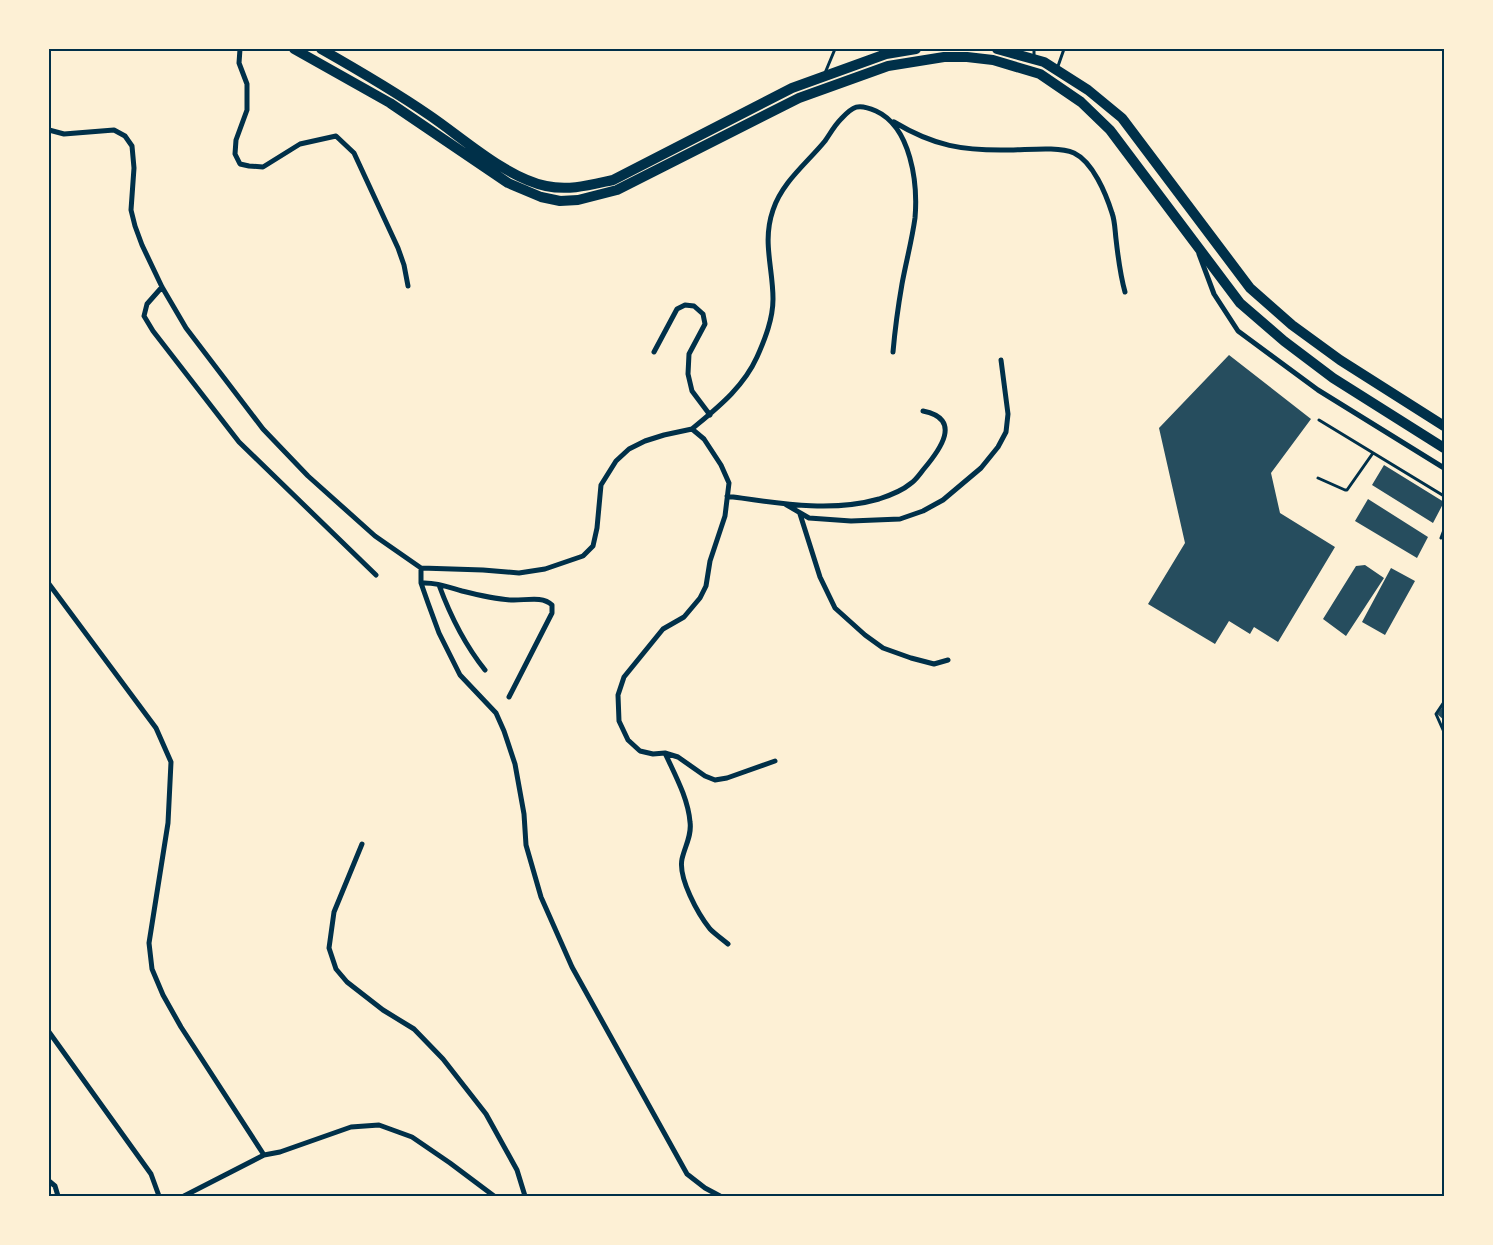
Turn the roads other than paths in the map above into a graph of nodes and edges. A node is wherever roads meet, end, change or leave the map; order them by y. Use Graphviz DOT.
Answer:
graph roads {
  1 [pos="240,49"];
  2 [pos="294,49"];
  3 [pos="321,49"];
  4 [pos="835,49"];
  5 [pos="916,49"];
  6 [pos="997,49"];
  7 [pos="1064,49"];
  8 [pos="1034,54"];
  9 [pos="1056,70"];
  10 [pos="823,77"];
  11 [pos="891,120"];
  12 [pos="49,132"];
  13 [pos="1196,244"];
  14 [pos="408,286"];
  15 [pos="162,287"];
  16 [pos="1124,292"];
  17 [pos="654,352"];
  18 [pos="893,352"];
  19 [pos="1001,360"];
  20 [pos="923,411"];
  21 [pos="710,415"];
  22 [pos="1319,420"];
  23 [pos="1444,426"];
  24 [pos="692,429"];
  25 [pos="1444,448"];
  26 [pos="1373,452"];
  27 [pos="1444,468"];
  28 [pos="1318,478"];
  29 [pos="728,496"];
  30 [pos="1444,496"];
  31 [pos="785,504"];
  32 [pos="800,514"];
  33 [pos="1444,530"];
  34 [pos="1441,538"];
  35 [pos="421,568"];
  36 [pos="376,575"];
  37 [pos="421,583"];
  38 [pos="49,584"];
  39 [pos="438,585"];
  40 [pos="948,660"];
  41 [pos="486,670"];
  42 [pos="508,698"];
  43 [pos="1444,702"];
  44 [pos="1444,732"];
  45 [pos="665,753"];
  46 [pos="775,761"];
  47 [pos="362,844"];
  48 [pos="728,944"];
  49 [pos="49,1032"];
  50 [pos="264,1155"];
  51 [pos="49,1181"];
  52 [pos="58,1196"];
  53 [pos="159,1196"];
  54 [pos="184,1196"];
  55 [pos="494,1196"];
  56 [pos="525,1196"];
  57 [pos="720,1196"];
  1 -- 14 [label="street"];
  2 -- 13 [label="main road"];
  3 -- 10 [label="main road"];
  4 -- 10 [label="lane"];
  5 -- 10 [label="main road"];
  6 -- 8 [label="main road"];
  7 -- 9 [label="lane"];
  8 -- 9 [label="main road"];
  9 -- 23 [label="main road"];
  11 -- 16 [label="street"];
  11 -- 18 [label="street"];
  11 -- 21 [label="street"];
  12 -- 15 [label="street"];
  13 -- 25 [label="main road"];
  13 -- 27 [label="street"];
  15 -- 35 [label="street"];
  15 -- 36 [label="street"];
  17 -- 21 [label="street"];
  19 -- 32 [label="street"];
  20 -- 31 [label="street"];
  21 -- 24 [label="street"];
  22 -- 26 [label="lane"];
  24 -- 29 [label="street"];
  24 -- 35 [label="street"];
  26 -- 28 [label="lane"];
  26 -- 30 [label="lane"];
  29 -- 31 [label="street"];
  29 -- 45 [label="street"];
  31 -- 32 [label="street"];
  32 -- 40 [label="street"];
  33 -- 34 [label="lane"];
  35 -- 37 [label="street"];
  37 -- 39 [label="street"];
  37 -- 57 [label="street"];
  38 -- 50 [label="street"];
  39 -- 41 [label="street"];
  39 -- 42 [label="street"];
  43 -- 44 [label="lane"];
  45 -- 46 [label="street"];
  45 -- 48 [label="street"];
  47 -- 56 [label="street"];
  49 -- 53 [label="street"];
  50 -- 54 [label="street"];
  50 -- 55 [label="street"];
  51 -- 52 [label="street"];
}
